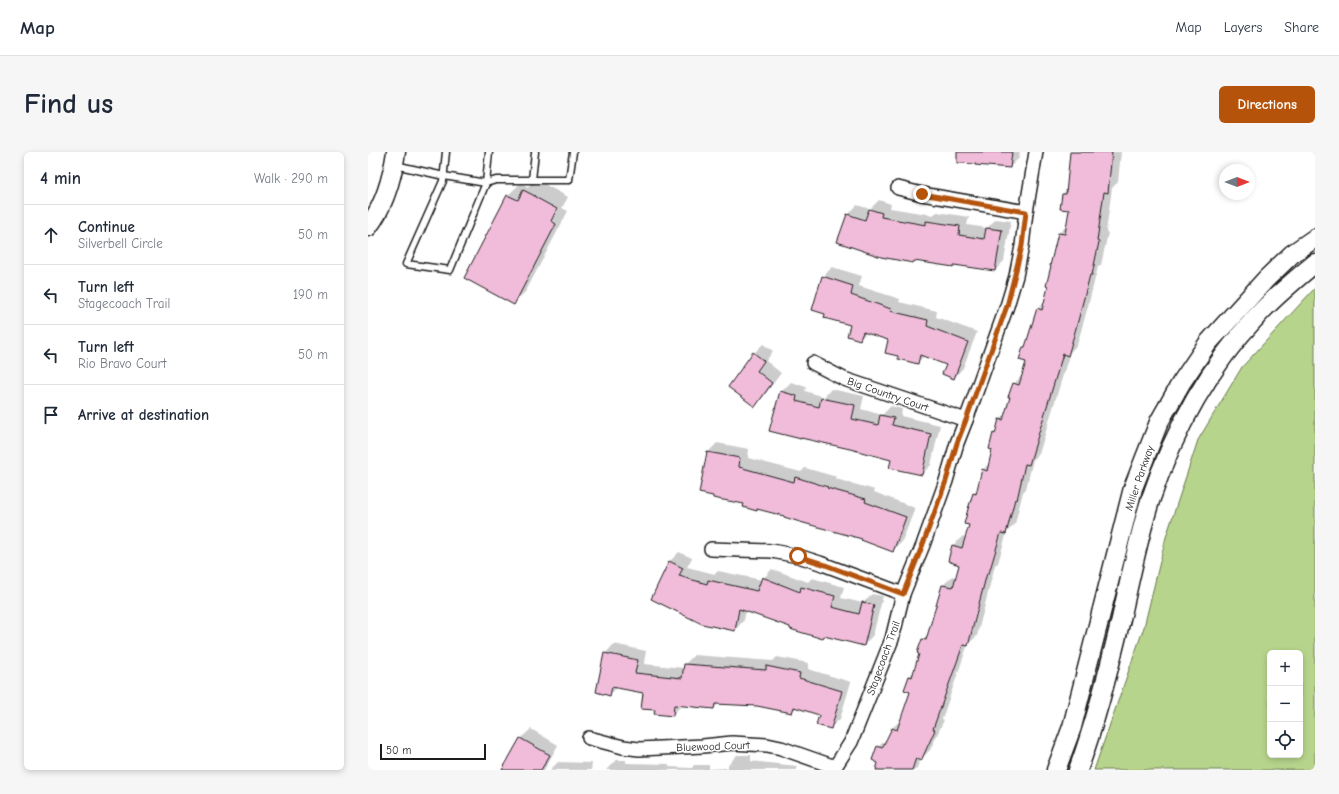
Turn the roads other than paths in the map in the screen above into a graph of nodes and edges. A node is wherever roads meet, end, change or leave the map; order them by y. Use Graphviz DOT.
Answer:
graph roads {
  1 [pos="446,152"];
  2 [pos="489,152"];
  3 [pos="535,152"];
  4 [pos="573,152"];
  5 [pos="1036,152"];
  6 [pos="395,158"];
  7 [pos="444,176"];
  8 [pos="532,180"];
  9 [pos="486,183"];
  10 [pos="898,188"];
  11 [pos="1026,212"];
  12 [pos="368,227"];
  13 [pos="1315,238"];
  14 [pos="1315,263"];
  15 [pos="813,363"];
  16 [pos="966,420"];
  17 [pos="711,549"];
  18 [pos="903,594"];
  19 [pos="589,738"];
  20 [pos="834,768"];
  21 [pos="1056,770"];
  22 [pos="1078,770"];
  1 -- 7 [label="lane"];
  2 -- 9 [label="lane"];
  3 -- 8 [label="lane"];
  4 -- 8 [label="lane"];
  5 -- 11 [label="street, Stagecoach Trail"];
  6 -- 7 [label="lane"];
  6 -- 12 [label="street"];
  7 -- 9 [label="lane"];
  7 -- 9 [label="lane"];
  8 -- 9 [label="lane"];
  10 -- 11 [label="street"];
  11 -- 16 [label="street, Stagecoach Trail"];
  13 -- 21 [label="street, Miller Parkway"];
  14 -- 22 [label="street, Miller Parkway"];
  15 -- 16 [label="street, Big Country Court"];
  16 -- 18 [label="street, Stagecoach Trail"];
  17 -- 18 [label="street"];
  18 -- 20 [label="street, Stagecoach Trail"];
  19 -- 20 [label="street, Bluewood Court"];
}
